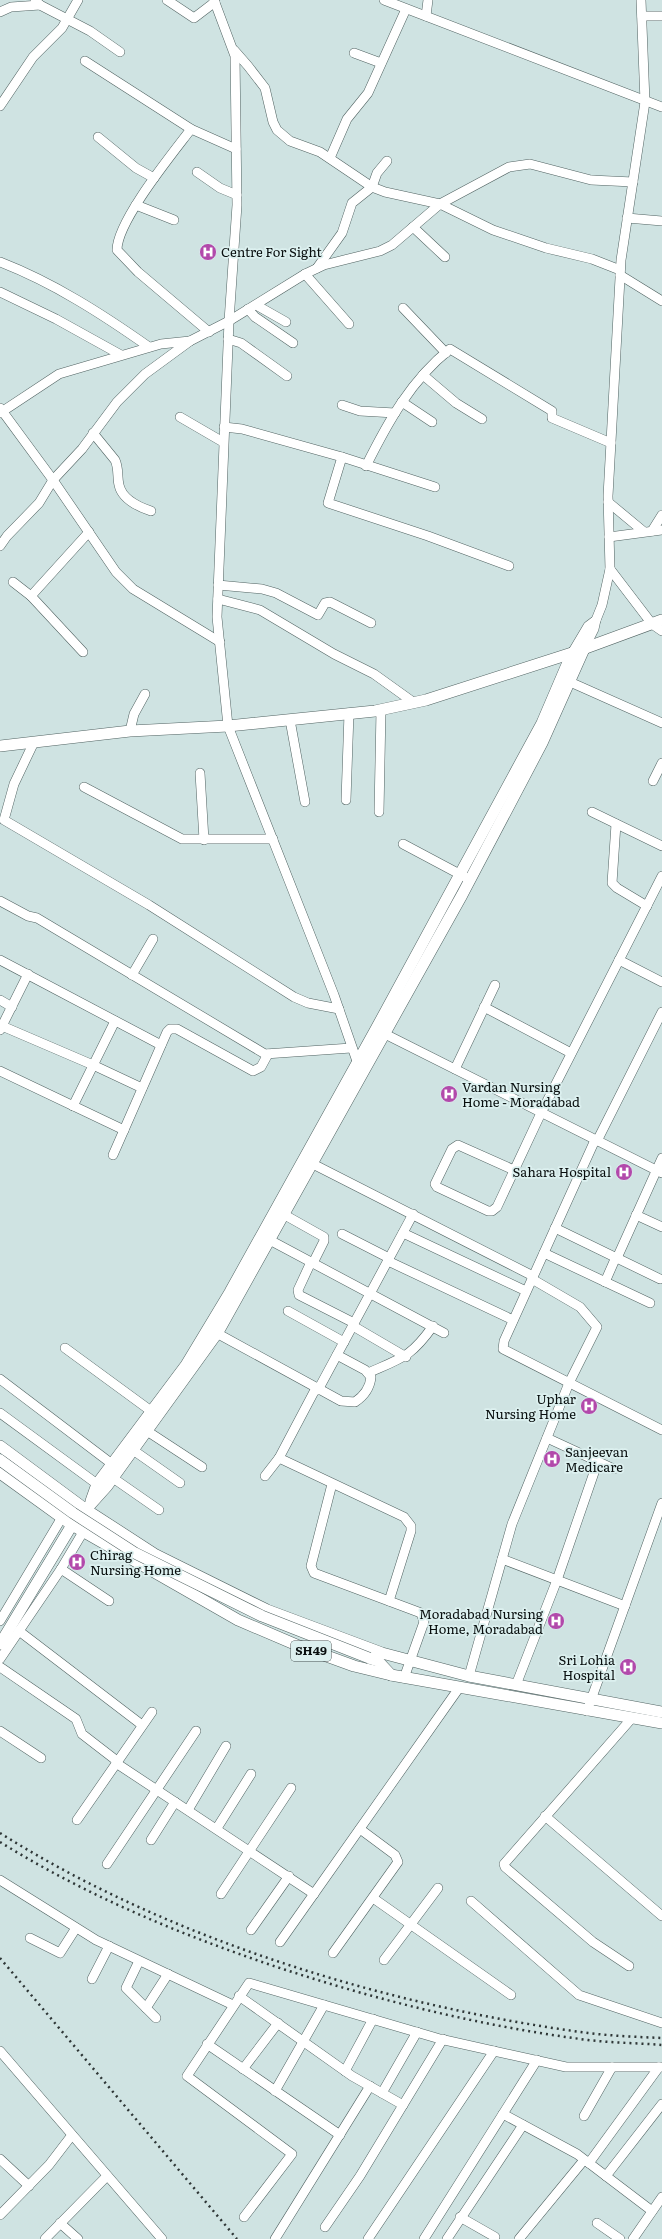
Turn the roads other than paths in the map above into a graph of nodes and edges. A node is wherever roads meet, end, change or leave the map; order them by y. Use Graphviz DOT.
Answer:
graph roads {
  1 [pos="78,0"];
  2 [pos="167,0"];
  3 [pos="384,0"];
  4 [pos="428,0"];
  5 [pos="641,0"];
  6 [pos="214,1"];
  7 [pos="38,2"];
  8 [pos="406,9"];
  9 [pos="0,12"];
  10 [pos="426,16"];
  11 [pos="642,16"];
  12 [pos="662,16"];
  13 [pos="67,19"];
  14 [pos="233,49"];
  15 [pos="120,52"];
  16 [pos="354,53"];
  17 [pos="85,61"];
  18 [pos="381,63"];
  19 [pos="645,102"];
  20 [pos="0,106"];
  21 [pos="662,107"];
  22 [pos="191,129"];
  23 [pos="98,137"];
  24 [pos="236,149"];
  25 [pos="330,158"];
  26 [pos="387,161"];
  27 [pos="197,172"];
  28 [pos="154,178"];
  29 [pos="633,182"];
  30 [pos="372,187"];
  31 [pos="237,195"];
  32 [pos="440,204"];
  33 [pos="136,205"];
  34 [pos="627,218"];
  35 [pos="174,220"];
  36 [pos="662,220"];
  37 [pos="413,227"];
  38 [pos="446,257"];
  39 [pos="0,262"];
  40 [pos="316,269"];
  41 [pos="620,273"];
  42 [pos="305,274"];
  43 [pos="0,292"];
  44 [pos="662,301"];
  45 [pos="252,307"];
  46 [pos="403,308"];
  47 [pos="229,321"];
  48 [pos="286,322"];
  49 [pos="349,324"];
  50 [pos="209,332"];
  51 [pos="228,339"];
  52 [pos="190,341"];
  53 [pos="293,343"];
  54 [pos="149,347"];
  55 [pos="446,353"];
  56 [pos="121,355"];
  57 [pos="287,376"];
  58 [pos="423,376"];
  59 [pos="402,402"];
  60 [pos="342,405"];
  61 [pos="1,411"];
  62 [pos="395,413"];
  63 [pos="180,417"];
  64 [pos="482,418"];
  65 [pos="432,422"];
  66 [pos="224,427"];
  67 [pos="93,433"];
  68 [pos="223,442"];
  69 [pos="611,443"];
  70 [pos="342,458"];
  71 [pos="366,466"];
  72 [pos="53,480"];
  73 [pos="434,487"];
  74 [pos="608,502"];
  75 [pos="151,511"];
  76 [pos="662,515"];
  77 [pos="662,530"];
  78 [pos="647,531"];
  79 [pos="88,532"];
  80 [pos="609,537"];
  81 [pos="0,546"];
  82 [pos="509,566"];
  83 [pos="610,569"];
  84 [pos="13,582"];
  85 [pos="218,585"];
  86 [pos="31,596"];
  87 [pos="218,599"];
  88 [pos="596,620"];
  89 [pos="657,622"];
  90 [pos="371,623"];
  91 [pos="662,631"];
  92 [pos="220,642"];
  93 [pos="584,648"];
  94 [pos="83,652"];
  95 [pos="572,653"];
  96 [pos="570,682"];
  97 [pos="145,694"];
  98 [pos="413,702"];
  99 [pos="381,710"];
  100 [pos="349,713"];
  101 [pos="290,720"];
  102 [pos="662,723"];
  103 [pos="228,726"];
  104 [pos="130,731"];
  105 [pos="34,742"];
  106 [pos="1,748"];
  107 [pos="662,763"];
  108 [pos="200,773"];
  109 [pos="653,780"];
  110 [pos="84,787"];
  111 [pos="346,800"];
  112 [pos="305,802"];
  113 [pos="380,812"];
  114 [pos="592,812"];
  115 [pos="616,824"];
  116 [pos="273,839"];
  117 [pos="204,840"];
  118 [pos="403,844"];
  119 [pos="662,846"];
  120 [pos="460,874"];
  121 [pos="662,876"];
  122 [pos="470,880"];
  123 [pos="0,901"];
  124 [pos="647,906"];
  125 [pos="153,939"];
  126 [pos="0,960"];
  127 [pos="619,960"];
  128 [pos="28,974"];
  129 [pos="132,975"];
  130 [pos="662,982"];
  131 [pos="495,985"];
  132 [pos="0,1000"];
  133 [pos="484,1007"];
  134 [pos="12,1008"];
  135 [pos="338,1008"];
  136 [pos="662,1012"];
  137 [pos="115,1021"];
  138 [pos="1,1028"];
  139 [pos="381,1032"];
  140 [pos="161,1045"];
  141 [pos="351,1048"];
  142 [pos="571,1053"];
  143 [pos="268,1054"];
  144 [pos="356,1063"];
  145 [pos="94,1065"];
  146 [pos="454,1069"];
  147 [pos="0,1071"];
  148 [pos="362,1073"];
  149 [pos="142,1088"];
  150 [pos="73,1106"];
  151 [pos="541,1113"];
  152 [pos="124,1130"];
  153 [pos="596,1140"];
  154 [pos="112,1155"];
  155 [pos="662,1158"];
  156 [pos="308,1161"];
  157 [pos="514,1170"];
  158 [pos="659,1172"];
  159 [pos="282,1214"];
  160 [pos="413,1214"];
  161 [pos="636,1215"];
  162 [pos="555,1228"];
  163 [pos="662,1228"];
  164 [pos="403,1233"];
  165 [pos="342,1234"];
  166 [pos="265,1238"];
  167 [pos="544,1253"];
  168 [pos="616,1258"];
  169 [pos="389,1259"];
  170 [pos="312,1262"];
  171 [pos="532,1278"];
  172 [pos="660,1279"];
  173 [pos="604,1282"];
  174 [pos="526,1291"];
  175 [pos="370,1294"];
  176 [pos="650,1303"];
  177 [pos="288,1311"];
  178 [pos="513,1320"];
  179 [pos="353,1325"];
  180 [pos="433,1326"];
  181 [pos="212,1331"];
  182 [pos="444,1333"];
  183 [pos="344,1342"];
  184 [pos="65,1348"];
  185 [pos="337,1355"];
  186 [pos="406,1357"];
  187 [pos="368,1373"];
  188 [pos="0,1379"];
  189 [pos="569,1383"];
  190 [pos="317,1389"];
  191 [pos="167,1396"];
  192 [pos="151,1411"];
  193 [pos="0,1413"];
  194 [pos="662,1430"];
  195 [pos="147,1431"];
  196 [pos="547,1438"];
  197 [pos="0,1446"];
  198 [pos="133,1450"];
  199 [pos="278,1458"];
  200 [pos="0,1460"];
  201 [pos="598,1461"];
  202 [pos="112,1464"];
  203 [pos="202,1467"];
  204 [pos="614,1469"];
  205 [pos="0,1473"];
  206 [pos="265,1476"];
  207 [pos="113,1478"];
  208 [pos="180,1483"];
  209 [pos="97,1484"];
  210 [pos="332,1484"];
  211 [pos="662,1503"];
  212 [pos="87,1506"];
  213 [pos="159,1510"];
  214 [pos="61,1519"];
  215 [pos="72,1526"];
  216 [pos="83,1532"];
  217 [pos="502,1559"];
  218 [pos="61,1569"];
  219 [pos="556,1580"];
  220 [pos="109,1600"];
  221 [pos="389,1600"];
  222 [pos="625,1606"];
  223 [pos="0,1621"];
  224 [pos="19,1631"];
  225 [pos="0,1644"];
  226 [pos="395,1656"];
  227 [pos="0,1659"];
  228 [pos="373,1659"];
  229 [pos="410,1660"];
  230 [pos="0,1667"];
  231 [pos="391,1676"];
  232 [pos="469,1676"];
  233 [pos="404,1678"];
  234 [pos="516,1685"];
  235 [pos="459,1688"];
  236 [pos="592,1700"];
  237 [pos="587,1711"];
  238 [pos="152,1712"];
  239 [pos="662,1712"];
  240 [pos="632,1718"];
  241 [pos="662,1723"];
  242 [pos="142,1725"];
  243 [pos="0,1731"];
  244 [pos="196,1731"];
  245 [pos="226,1746"];
  246 [pos="41,1758"];
  247 [pos="117,1762"];
  248 [pos="251,1774"];
  249 [pos="290,1788"];
  250 [pos="156,1790"];
  251 [pos="175,1802"];
  252 [pos="188,1810"];
  253 [pos="544,1816"];
  254 [pos="77,1820"];
  255 [pos="217,1828"];
  256 [pos="360,1829"];
  257 [pos="151,1840"];
  258 [pos="251,1851"];
  259 [pos="107,1864"];
  260 [pos="289,1876"];
  261 [pos="0,1880"];
  262 [pos="438,1888"];
  263 [pos="221,1894"];
  264 [pos="314,1894"];
  265 [pos="373,1898"];
  266 [pos="471,1901"];
  267 [pos="662,1916"];
  268 [pos="410,1925"];
  269 [pos="76,1928"];
  270 [pos="251,1930"];
  271 [pos="30,1938"];
  272 [pos="280,1942"];
  273 [pos="109,1946"];
  274 [pos="333,1953"];
  275 [pos="384,1960"];
  276 [pos="139,1961"];
  277 [pos="629,1966"];
  278 [pos="168,1974"];
  279 [pos="92,1978"];
  280 [pos="511,1995"];
  281 [pos="239,1996"];
  282 [pos="233,2005"];
  283 [pos="324,2005"];
  284 [pos="146,2008"];
  285 [pos="156,2018"];
  286 [pos="374,2019"];
  287 [pos="278,2023"];
  288 [pos="662,2023"];
  289 [pos="417,2032"];
  290 [pos="443,2039"];
  291 [pos="302,2041"];
  292 [pos="207,2044"];
  293 [pos="0,2051"];
  294 [pos="494,2051"];
  295 [pos="537,2060"];
  296 [pos="612,2067"];
  297 [pos="660,2067"];
  298 [pos="243,2069"];
  299 [pos="344,2071"];
  300 [pos="370,2086"];
  301 [pos="275,2091"];
  302 [pos="382,2093"];
  303 [pos="662,2104"];
  304 [pos="403,2105"];
  305 [pos="503,2114"];
  306 [pos="584,2116"];
  307 [pos="523,2125"];
  308 [pos="72,2135"];
  309 [pos="340,2135"];
  310 [pos="0,2159"];
  311 [pos="586,2161"];
  312 [pos="107,2176"];
  313 [pos="606,2176"];
  314 [pos="29,2186"];
  315 [pos="662,2197"];
  316 [pos="652,2211"];
  317 [pos="0,2215"];
  318 [pos="244,2217"];
  319 [pos="460,2217"];
  320 [pos="60,2223"];
  321 [pos="597,2223"];
  322 [pos="325,2227"];
  323 [pos="495,2237"];
  324 [pos="45,2239"];
  325 [pos="78,2239"];
  326 [pos="162,2239"];
  327 [pos="275,2239"];
  328 [pos="368,2239"];
  329 [pos="424,2239"];
  330 [pos="447,2239"];
  331 [pos="519,2239"];
  332 [pos="620,2239"];
  333 [pos="633,2239"];
  1 -- 13 [label="street"];
  2 -- 6 [label="street"];
  3 -- 8 [label="street"];
  4 -- 10 [label="street"];
  5 -- 11 [label="street"];
  6 -- 14 [label="street"];
  7 -- 9 [label="street"];
  7 -- 13 [label="street"];
  8 -- 10 [label="street"];
  8 -- 18 [label="street"];
  10 -- 19 [label="street"];
  11 -- 12 [label="street"];
  11 -- 19 [label="street"];
  13 -- 15 [label="street"];
  13 -- 20 [label="street"];
  14 -- 24 [label="street"];
  14 -- 25 [label="street"];
  16 -- 18 [label="street"];
  17 -- 22 [label="street"];
  18 -- 25 [label="street"];
  19 -- 21 [label="street"];
  19 -- 29 [label="street"];
  22 -- 24 [label="street"];
  22 -- 28 [label="street"];
  23 -- 28 [label="street"];
  24 -- 31 [label="street"];
  25 -- 30 [label="street"];
  26 -- 30 [label="street"];
  27 -- 31 [label="street"];
  28 -- 33 [label="street"];
  29 -- 32 [label="street"];
  29 -- 34 [label="street"];
  30 -- 32 [label="street"];
  30 -- 40 [label="street"];
  31 -- 47 [label="street"];
  32 -- 37 [label="street"];
  32 -- 41 [label="street"];
  33 -- 35 [label="street"];
  33 -- 50 [label="street"];
  34 -- 36 [label="street"];
  34 -- 41 [label="street"];
  37 -- 38 [label="street"];
  37 -- 40 [label="street"];
  39 -- 54 [label="street"];
  40 -- 42 [label="street"];
  41 -- 44 [label="street"];
  41 -- 69 [label="street"];
  42 -- 45 [label="street"];
  42 -- 49 [label="street"];
  43 -- 56 [label="street"];
  45 -- 47 [label="street"];
  45 -- 48 [label="street"];
  45 -- 53 [label="street"];
  46 -- 55 [label="street"];
  47 -- 50 [label="street"];
  47 -- 51 [label="street"];
  50 -- 52 [label="street"];
  51 -- 57 [label="street"];
  51 -- 66 [label="street"];
  52 -- 54 [label="street"];
  52 -- 67 [label="street"];
  54 -- 56 [label="street"];
  55 -- 58 [label="street"];
  55 -- 69 [label="street"];
  56 -- 61 [label="street"];
  58 -- 59 [label="street"];
  58 -- 64 [label="street"];
  59 -- 62 [label="street"];
  59 -- 65 [label="street"];
  60 -- 62 [label="street"];
  61 -- 72 [label="street"];
  62 -- 71 [label="street"];
  63 -- 68 [label="street"];
  66 -- 68 [label="street"];
  66 -- 70 [label="street"];
  67 -- 72 [label="street"];
  67 -- 75 [label="street"];
  68 -- 85 [label="street"];
  69 -- 74 [label="street"];
  70 -- 71 [label="street"];
  70 -- 82 [label="street"];
  71 -- 73 [label="street"];
  72 -- 79 [label="street"];
  72 -- 81 [label="street"];
  74 -- 78 [label="street"];
  74 -- 80 [label="street"];
  76 -- 78 [label="street"];
  77 -- 78 [label="street"];
  78 -- 80 [label="street"];
  79 -- 86 [label="street"];
  79 -- 92 [label="street"];
  80 -- 83 [label="street"];
  83 -- 88 [label="street"];
  83 -- 89 [label="street"];
  84 -- 86 [label="street"];
  85 -- 87 [label="street"];
  85 -- 90 [label="street"];
  86 -- 94 [label="street"];
  87 -- 92 [label="street"];
  87 -- 98 [label="street"];
  88 -- 93 [label="street"];
  88 -- 95 [label="street"];
  89 -- 91 [label="street"];
  89 -- 93 [label="main road"];
  92 -- 103 [label="street"];
  93 -- 95 [label="main road"];
  93 -- 96 [label="main road"];
  95 -- 98 [label="main road"];
  95 -- 120 [label="main road"];
  96 -- 102 [label="street"];
  96 -- 122 [label="main road"];
  97 -- 104 [label="street"];
  98 -- 99 [label="main road"];
  99 -- 100 [label="main road"];
  99 -- 113 [label="street"];
  100 -- 101 [label="main road"];
  100 -- 111 [label="street"];
  101 -- 103 [label="main road"];
  101 -- 112 [label="street"];
  103 -- 104 [label="main road"];
  103 -- 116 [label="street"];
  104 -- 105 [label="main road"];
  105 -- 106 [label="main road"];
  105 -- 135 [label="street"];
  107 -- 109 [label="street"];
  108 -- 117 [label="street"];
  110 -- 117 [label="street"];
  114 -- 115 [label="street"];
  115 -- 119 [label="street"];
  115 -- 124 [label="street"];
  116 -- 117 [label="street"];
  116 -- 135 [label="street"];
  118 -- 120 [label="street"];
  120 -- 122 [label="street"];
  120 -- 139 [label="main road"];
  121 -- 124 [label="street"];
  122 -- 139 [label="main road"];
  123 -- 129 [label="street"];
  124 -- 127 [label="street"];
  125 -- 129 [label="street"];
  126 -- 128 [label="street"];
  127 -- 130 [label="street"];
  127 -- 142 [label="street"];
  128 -- 134 [label="street"];
  128 -- 137 [label="street"];
  129 -- 143 [label="street"];
  131 -- 133 [label="street"];
  132 -- 134 [label="street"];
  133 -- 142 [label="street"];
  133 -- 146 [label="street"];
  134 -- 138 [label="street"];
  135 -- 141 [label="street"];
  136 -- 153 [label="street"];
  137 -- 140 [label="street"];
  137 -- 145 [label="street"];
  138 -- 145 [label="street"];
  139 -- 144 [label="main road"];
  139 -- 146 [label="street"];
  139 -- 148 [label="main road"];
  140 -- 143 [label="street"];
  140 -- 149 [label="street"];
  141 -- 143 [label="street"];
  141 -- 144 [label="street"];
  142 -- 151 [label="street"];
  144 -- 148 [label="street"];
  144 -- 156 [label="main road"];
  145 -- 149 [label="street"];
  145 -- 150 [label="street"];
  146 -- 151 [label="street"];
  147 -- 150 [label="street"];
  148 -- 156 [label="main road"];
  149 -- 152 [label="street"];
  150 -- 152 [label="street"];
  151 -- 153 [label="street"];
  151 -- 157 [label="street"];
  152 -- 154 [label="street"];
  153 -- 158 [label="street"];
  153 -- 162 [label="street"];
  155 -- 158 [label="street"];
  156 -- 159 [label="main road"];
  156 -- 160 [label="street"];
  156 -- 166 [label="main road"];
  157 -- 157 [label="street"];
  158 -- 161 [label="street"];
  159 -- 166 [label="main road"];
  159 -- 170 [label="street"];
  160 -- 164 [label="street"];
  160 -- 171 [label="street"];
  161 -- 163 [label="street"];
  161 -- 168 [label="street"];
  162 -- 167 [label="street"];
  162 -- 168 [label="street"];
  164 -- 169 [label="street"];
  164 -- 174 [label="street"];
  165 -- 169 [label="street"];
  166 -- 170 [label="street"];
  166 -- 181 [label="main road"];
  167 -- 171 [label="street"];
  167 -- 173 [label="street"];
  168 -- 172 [label="street"];
  168 -- 173 [label="street"];
  169 -- 175 [label="street"];
  169 -- 178 [label="street"];
  170 -- 175 [label="street"];
  170 -- 179 [label="street"];
  171 -- 174 [label="street"];
  171 -- 189 [label="street"];
  173 -- 176 [label="street"];
  174 -- 178 [label="street"];
  175 -- 179 [label="street"];
  175 -- 180 [label="street"];
  177 -- 183 [label="street"];
  178 -- 189 [label="street"];
  179 -- 183 [label="street"];
  179 -- 186 [label="street"];
  180 -- 182 [label="street"];
  180 -- 186 [label="street"];
  181 -- 190 [label="street"];
  181 -- 191 [label="main road"];
  183 -- 185 [label="street"];
  184 -- 192 [label="street"];
  185 -- 187 [label="street"];
  185 -- 190 [label="street"];
  186 -- 187 [label="street"];
  187 -- 190 [label="street"];
  188 -- 202 [label="street"];
  189 -- 194 [label="street"];
  189 -- 196 [label="street"];
  190 -- 199 [label="street"];
  191 -- 192 [label="main road"];
  191 -- 195 [label="main road"];
  192 -- 202 [label="main road"];
  193 -- 209 [label="street"];
  195 -- 198 [label="main road"];
  195 -- 203 [label="street"];
  196 -- 201 [label="street"];
  196 -- 217 [label="street"];
  197 -- 212 [label="main road, SH49"];
  198 -- 207 [label="main road"];
  198 -- 208 [label="street"];
  199 -- 206 [label="street"];
  199 -- 210 [label="street"];
  200 -- 228 [label="main road, SH49, bridge"];
  201 -- 204 [label="street"];
  201 -- 219 [label="street"];
  202 -- 209 [label="main road"];
  205 -- 214 [label="main road, SH49"];
  207 -- 212 [label="main road"];
  207 -- 213 [label="street"];
  209 -- 212 [label="main road"];
  210 -- 221 [label="street"];
  210 -- 221 [label="street"];
  211 -- 222 [label="street"];
  212 -- 215 [label="main road"];
  212 -- 226 [label="main road, SH49"];
  214 -- 215 [label="main road, SH49"];
  214 -- 223 [label="street"];
  215 -- 216 [label="main road, SH49"];
  215 -- 225 [label="main road"];
  216 -- 218 [label="street"];
  216 -- 231 [label="main road, SH49"];
  217 -- 219 [label="street"];
  217 -- 232 [label="street"];
  218 -- 220 [label="street"];
  218 -- 224 [label="street"];
  219 -- 222 [label="street"];
  219 -- 234 [label="street"];
  221 -- 229 [label="street"];
  222 -- 236 [label="street"];
  224 -- 227 [label="street"];
  224 -- 242 [label="street"];
  226 -- 228 [label="main road"];
  226 -- 229 [label="main road, SH49"];
  228 -- 231 [label="main road, SH49"];
  229 -- 232 [label="main road, SH49"];
  229 -- 233 [label="street"];
  230 -- 247 [label="street"];
  231 -- 233 [label="main road, SH49"];
  232 -- 234 [label="main road, SH49"];
  233 -- 235 [label="main road, SH49"];
  234 -- 236 [label="main road, SH49"];
  235 -- 237 [label="main road, SH49"];
  235 -- 256 [label="street"];
  236 -- 237 [label="street"];
  236 -- 239 [label="main road, SH49"];
  237 -- 240 [label="main road, SH49"];
  238 -- 242 [label="street"];
  240 -- 241 [label="main road, SH49"];
  240 -- 253 [label="street"];
  242 -- 247 [label="street"];
  243 -- 246 [label="street"];
  244 -- 250 [label="street"];
  245 -- 252 [label="street"];
  247 -- 250 [label="street"];
  247 -- 254 [label="street"];
  248 -- 255 [label="street"];
  249 -- 258 [label="street"];
  250 -- 251 [label="street"];
  250 -- 259 [label="street"];
  251 -- 252 [label="street"];
  251 -- 257 [label="street"];
  252 -- 255 [label="street"];
  253 -- 267 [label="street"];
  253 -- 277 [label="street"];
  255 -- 258 [label="street"];
  256 -- 264 [label="street"];
  256 -- 265 [label="street"];
  258 -- 260 [label="street"];
  258 -- 263 [label="street"];
  260 -- 264 [label="street"];
  260 -- 270 [label="street"];
  261 -- 269 [label="street"];
  262 -- 268 [label="street"];
  264 -- 272 [label="street"];
  265 -- 268 [label="street"];
  265 -- 274 [label="street"];
  266 -- 288 [label="street"];
  268 -- 275 [label="street"];
  268 -- 280 [label="street"];
  269 -- 271 [label="street"];
  269 -- 273 [label="street"];
  273 -- 276 [label="street"];
  273 -- 279 [label="street"];
  276 -- 278 [label="street"];
  276 -- 284 [label="street"];
  278 -- 282 [label="street"];
  278 -- 284 [label="street"];
  281 -- 282 [label="street"];
  281 -- 283 [label="street"];
  281 -- 287 [label="street"];
  282 -- 292 [label="street"];
  283 -- 286 [label="street"];
  283 -- 291 [label="street"];
  284 -- 285 [label="street"];
  286 -- 289 [label="street"];
  286 -- 299 [label="street"];
  287 -- 291 [label="street"];
  287 -- 298 [label="street"];
  289 -- 290 [label="street"];
  289 -- 302 [label="street"];
  290 -- 294 [label="street"];
  290 -- 304 [label="street"];
  291 -- 299 [label="street"];
  291 -- 301 [label="street"];
  292 -- 298 [label="street"];
  292 -- 318 [label="street"];
  293 -- 308 [label="street"];
  294 -- 295 [label="street"];
  294 -- 328 [label="street"];
  295 -- 296 [label="street"];
  295 -- 305 [label="street"];
  296 -- 297 [label="street"];
  296 -- 306 [label="street"];
  297 -- 311 [label="street"];
  298 -- 301 [label="street"];
  299 -- 300 [label="street"];
  300 -- 302 [label="street"];
  300 -- 309 [label="street"];
  301 -- 309 [label="street"];
  302 -- 304 [label="street"];
  303 -- 313 [label="street"];
  304 -- 322 [label="street"];
  305 -- 307 [label="street"];
  305 -- 329 [label="street"];
  307 -- 311 [label="street"];
  307 -- 319 [label="street"];
  308 -- 312 [label="street"];
  308 -- 314 [label="street"];
  309 -- 327 [label="street"];
  310 -- 314 [label="street"];
  311 -- 313 [label="street"];
  311 -- 331 [label="street"];
  312 -- 320 [label="street"];
  312 -- 326 [label="street"];
  313 -- 316 [label="street"];
  314 -- 317 [label="street"];
  315 -- 316 [label="street"];
  316 -- 333 [label="street"];
  319 -- 323 [label="street"];
  319 -- 330 [label="street"];
  320 -- 324 [label="street"];
  320 -- 325 [label="street"];
  321 -- 332 [label="street"];
}
